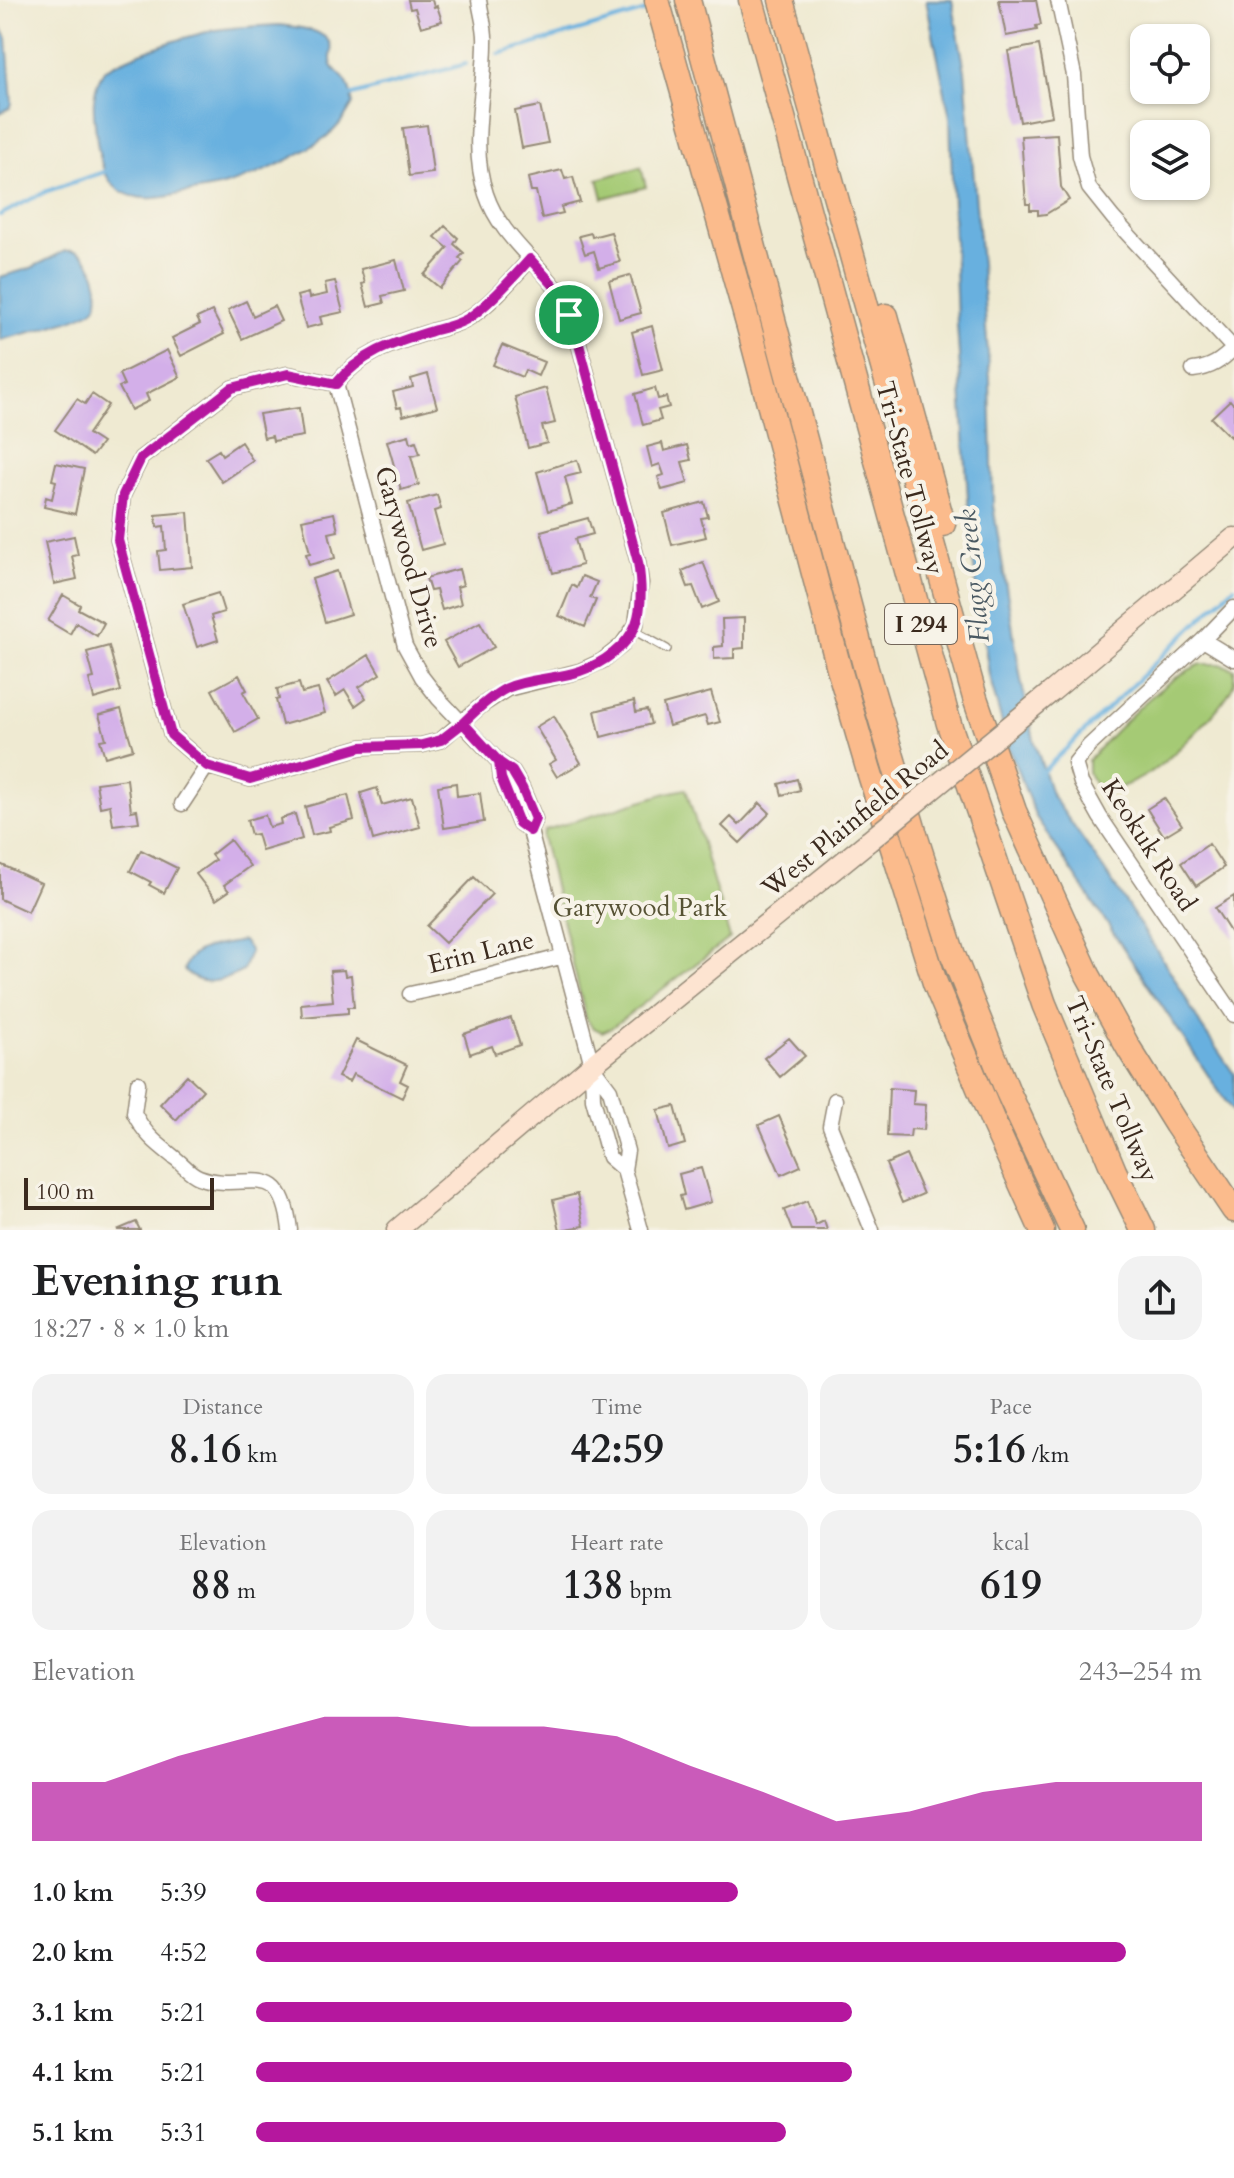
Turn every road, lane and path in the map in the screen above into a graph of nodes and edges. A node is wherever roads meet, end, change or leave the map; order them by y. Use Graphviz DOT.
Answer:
graph roads {
  1 [pos="479,0"];
  2 [pos="657,0"];
  3 [pos="688,0"];
  4 [pos="751,0"];
  5 [pos="781,0"];
  6 [pos="798,0"];
  7 [pos="1058,0"];
  8 [pos="530,259"];
  9 [pos="1234,348"];
  10 [pos="1193,370"];
  11 [pos="340,379"];
  12 [pos="1234,538"];
  13 [pos="1234,608"];
  14 [pos="633,630"];
  15 [pos="1203,640"];
  16 [pos="667,649"];
  17 [pos="1234,659"];
  18 [pos="975,698"];
  19 [pos="463,723"];
  20 [pos="207,766"];
  21 [pos="182,804"];
  22 [pos="564,956"];
  23 [pos="410,994"];
  24 [pos="1234,1015"];
  25 [pos="592,1065"];
  26 [pos="138,1083"];
  27 [pos="835,1100"];
  28 [pos="1176,1124"];
  29 [pos="1234,1210"];
  30 [pos="290,1230"];
  31 [pos="397,1230"];
  32 [pos="641,1230"];
  33 [pos="872,1230"];
  34 [pos="1042,1230"];
  35 [pos="1072,1230"];
  36 [pos="1143,1230"];
  37 [pos="1230,1230"];
  1 -- 8 [label="street"];
  2 -- 34 [label="highway"];
  3 -- 35 [label="highway, I 294"];
  4 -- 36 [label="highway, Tri-State Tollway / I 294"];
  5 -- 18 [label="highway"];
  6 -- 18 [label="highway"];
  7 -- 9 [label="street"];
  8 -- 11 [label="street"];
  8 -- 14 [label="street"];
  9 -- 10 [label="street"];
  11 -- 19 [label="street, Garywood Drive"];
  11 -- 20 [label="street"];
  12 -- 25 [label="main road, West Plainfield Road, bridge"];
  13 -- 15 [label="street, Keokuk Road"];
  14 -- 16 [label="lane"];
  14 -- 19 [label="street"];
  15 -- 17 [label="street"];
  15 -- 24 [label="street, Keokuk Road"];
  18 -- 28 [label="highway"];
  19 -- 20 [label="street"];
  19 -- 22 [label="street, Garywood Drive"];
  20 -- 21 [label="street"];
  22 -- 23 [label="street, Erin Lane"];
  22 -- 25 [label="street, Garywood Drive"];
  25 -- 31 [label="main road, West Plainfield Road"];
  25 -- 32 [label="street, Garywood Drive"];
  26 -- 30 [label="street"];
  27 -- 33 [label="street"];
  28 -- 29 [label="highway"];
  28 -- 37 [label="highway"];
}
